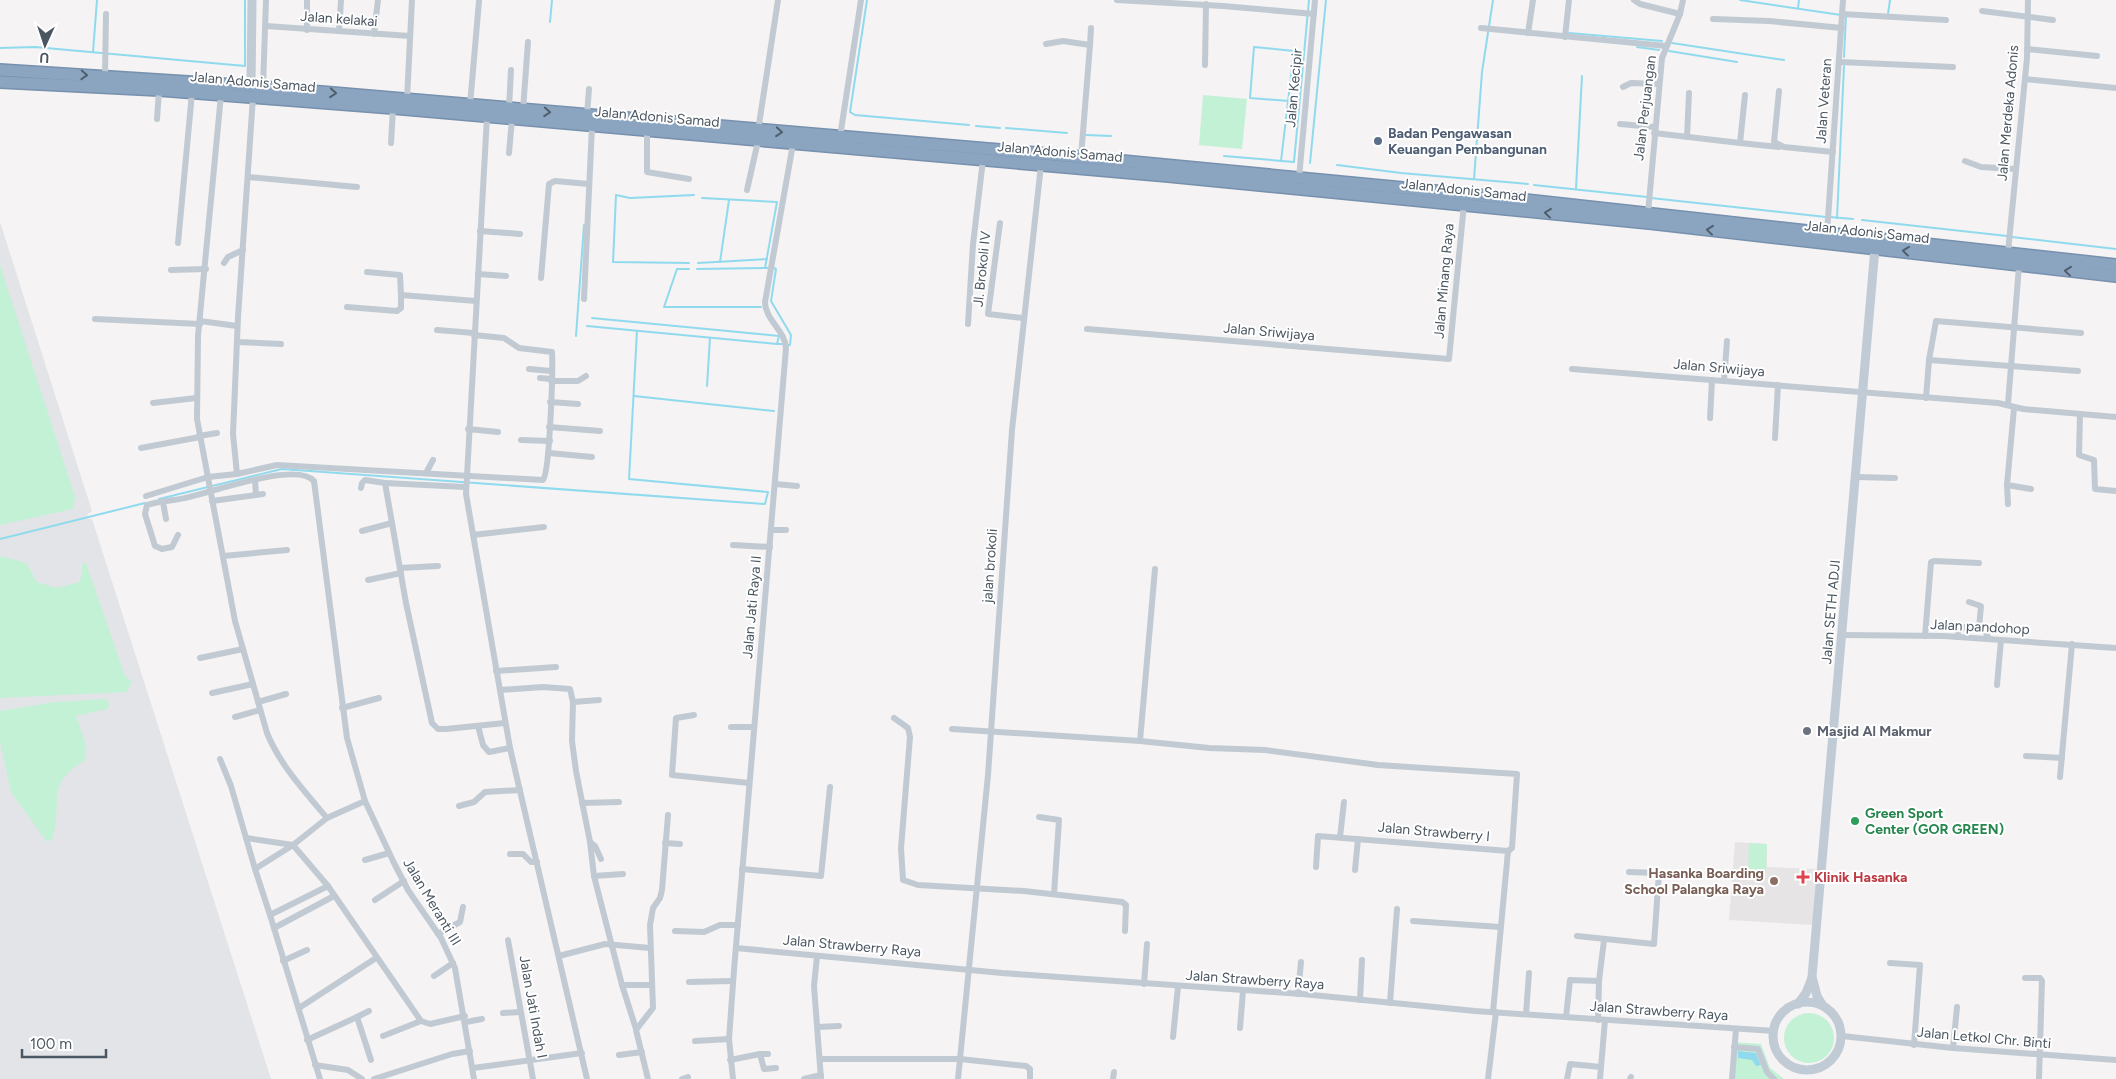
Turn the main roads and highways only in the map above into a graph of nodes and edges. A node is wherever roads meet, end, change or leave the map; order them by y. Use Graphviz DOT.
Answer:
graph roads {
  1 [pos="0,70"];
  2 [pos="0,82"];
  3 [pos="175,86"];
  4 [pos="252,92"];
  5 [pos="511,114"];
  6 [pos="758,136"];
  7 [pos="1169,171"];
  8 [pos="1529,206"];
  9 [pos="1790,234"];
  10 [pos="1961,253"];
  11 [pos="2116,265"];
  12 [pos="2116,276"];
  1 -- 3 [label="highway, one-way"];
  2 -- 3 [label="highway, Jalan Adonis Samad"];
  3 -- 4 [label="highway"];
  3 -- 4 [label="highway, Jalan Adonis Samad"];
  4 -- 5 [label="highway, Jalan Adonis Samad"];
  4 -- 5 [label="highway, one-way"];
  5 -- 6 [label="highway, Jalan Adonis Samad"];
  5 -- 6 [label="highway, one-way"];
  6 -- 7 [label="highway, one-way"];
  6 -- 7 [label="highway, Jalan Adonis Samad"];
  7 -- 8 [label="highway, Jalan Adonis Samad"];
  7 -- 8 [label="highway"];
  9 -- 8 [label="highway, Jalan Adonis Samad, one-way"];
  8 -- 9 [label="highway"];
  10 -- 9 [label="highway, Jalan Adonis Samad, one-way"];
  9 -- 10 [label="highway"];
  10 -- 11 [label="highway"];
  12 -- 10 [label="highway, Jalan Adonis Samad, one-way"];
}
